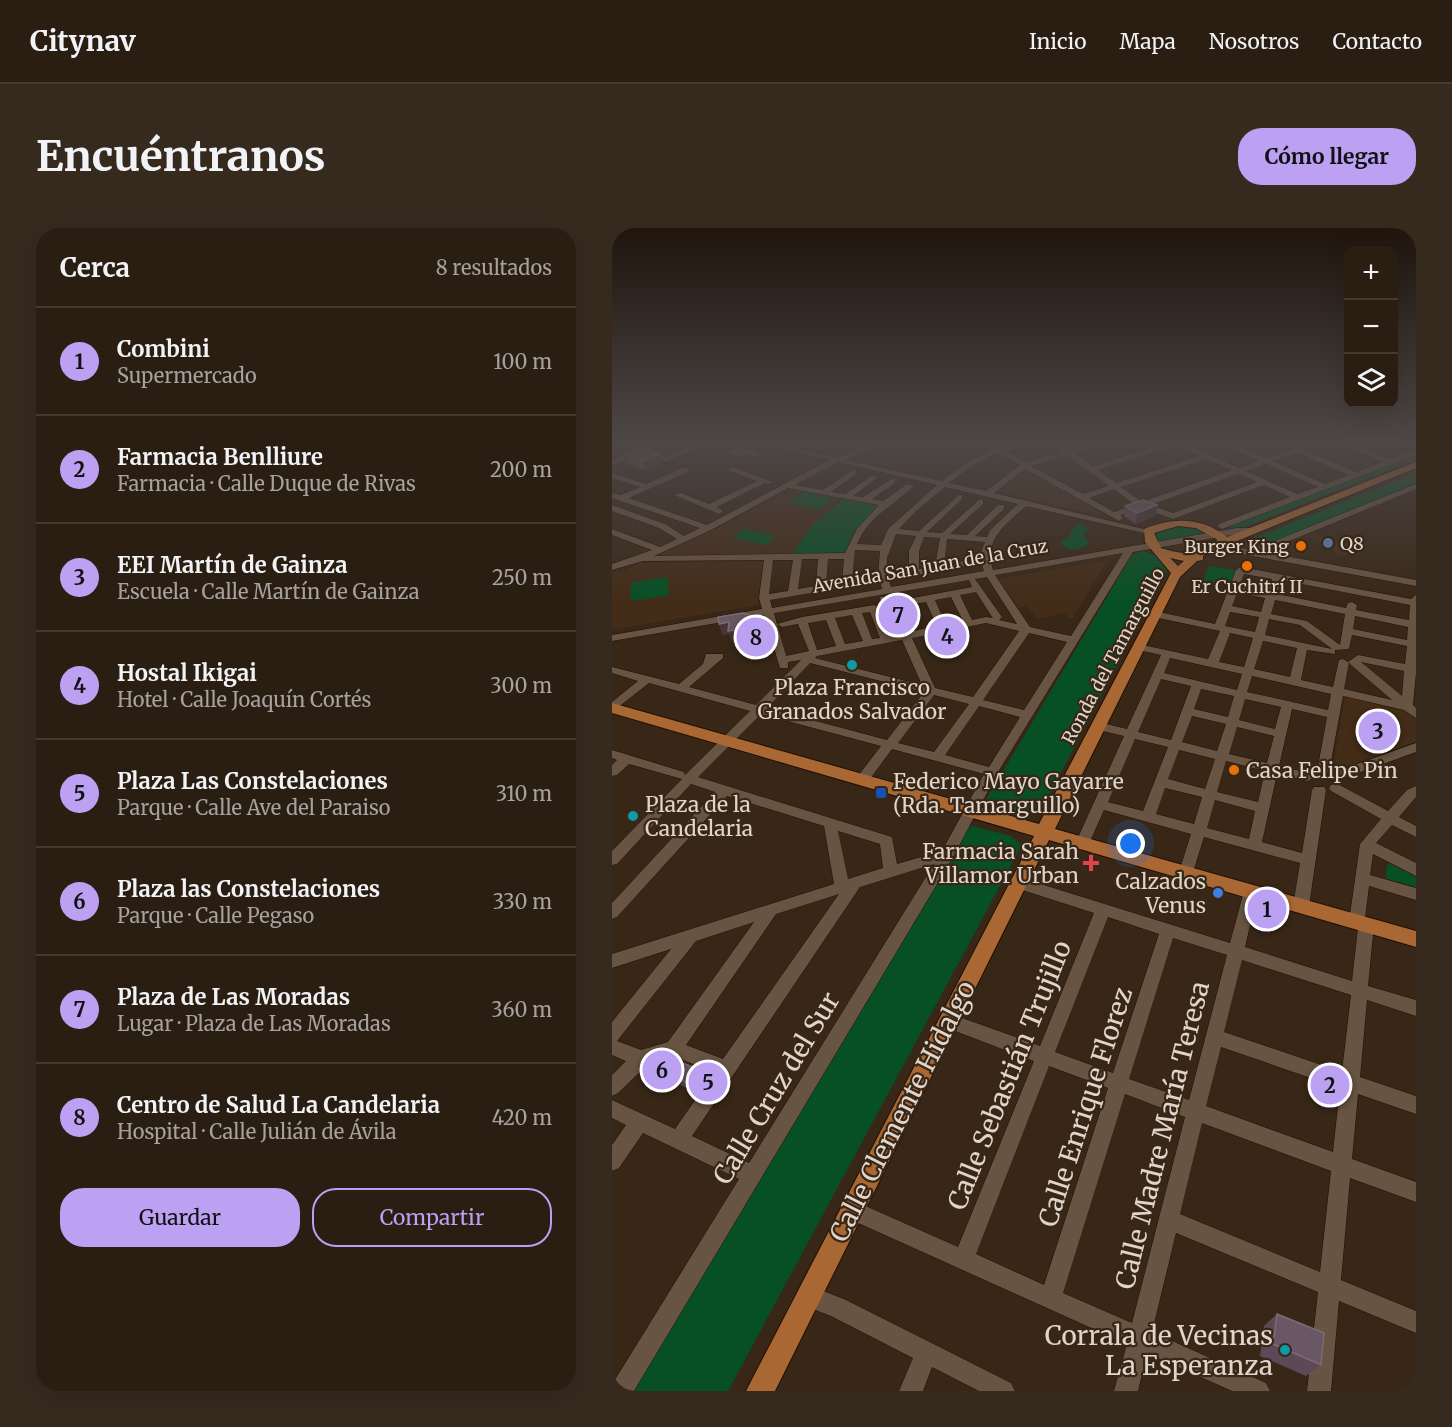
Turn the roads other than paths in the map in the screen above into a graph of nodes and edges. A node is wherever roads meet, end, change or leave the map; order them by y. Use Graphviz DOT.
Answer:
graph roads {
  1 [pos="630,494"];
  2 [pos="736,494"];
  3 [pos="772,494"];
  4 [pos="834,494"];
  5 [pos="850,494"];
  6 [pos="873,494"];
  7 [pos="903,494"];
  8 [pos="921,494"];
  9 [pos="952,494"];
  10 [pos="989,494"];
  11 [pos="1079,494"];
  12 [pos="1088,494"];
  13 [pos="1127,494"];
  14 [pos="1172,494"];
  15 [pos="1235,494"];
  16 [pos="1290,494"];
  17 [pos="1307,494"];
  18 [pos="1344,494"];
  19 [pos="1396,494"];
  20 [pos="612,495"];
  21 [pos="678,495"];
  22 [pos="1082,496"];
  23 [pos="846,497"];
  24 [pos="959,497"];
  25 [pos="622,498"];
  26 [pos="1298,498"];
  27 [pos="865,500"];
  28 [pos="980,502"];
  29 [pos="1024,503"];
  30 [pos="1142,505"];
  31 [pos="711,507"];
  32 [pos="612,508"];
  33 [pos="889,512"];
  34 [pos="626,513"];
  35 [pos="732,516"];
  36 [pos="612,519"];
  37 [pos="1115,519"];
  38 [pos="1174,519"];
  39 [pos="708,528"];
  40 [pos="891,531"];
  41 [pos="1148,531"];
  42 [pos="612,532"];
  43 [pos="684,539"];
  44 [pos="988,540"];
  45 [pos="1219,540"];
  46 [pos="885,548"];
  47 [pos="1155,548"];
  48 [pos="1130,549"];
  49 [pos="660,550"];
  50 [pos="849,552"];
  51 [pos="1253,553"];
  52 [pos="769,557"];
  53 [pos="798,557"];
  54 [pos="823,557"];
  55 [pos="640,559"];
  56 [pos="1192,559"];
  57 [pos="613,566"];
  58 [pos="939,568"];
  59 [pos="966,570"];
  60 [pos="914,573"];
  61 [pos="989,573"];
  62 [pos="1177,573"];
  63 [pos="1358,573"];
  64 [pos="1277,577"];
  65 [pos="882,578"];
  66 [pos="1416,583"];
  67 [pos="847,584"];
  68 [pos="1312,584"];
  69 [pos="821,589"];
  70 [pos="978,589"];
  71 [pos="1234,589"];
  72 [pos="886,590"];
  73 [pos="1355,592"];
  74 [pos="954,593"];
  75 [pos="792,594"];
  76 [pos="1271,596"];
  77 [pos="1416,597"];
  78 [pos="764,598"];
  79 [pos="929,598"];
  80 [pos="913,601"];
  81 [pos="1416,603"];
  82 [pos="1308,604"];
  83 [pos="1227,608"];
  84 [pos="768,611"];
  85 [pos="856,611"];
  86 [pos="1350,612"];
  87 [pos="1154,614"];
  88 [pos="829,615"];
  89 [pos="1264,615"];
  90 [pos="997,617"];
  91 [pos="802,620"];
  92 [pos="968,621"];
  93 [pos="1303,623"];
  94 [pos="782,624"];
  95 [pos="941,625"];
  96 [pos="1415,625"];
  97 [pos="1026,629"];
  98 [pos="1222,629"];
  99 [pos="1347,631"];
  100 [pos="906,636"];
  101 [pos="1259,637"];
  102 [pos="612,638"];
  103 [pos="867,639"];
  104 [pos="886,640"];
  105 [pos="1074,640"];
  106 [pos="840,644"];
  107 [pos="1412,644"];
  108 [pos="1303,646"];
  109 [pos="1138,647"];
  110 [pos="1338,649"];
  111 [pos="1167,653"];
  112 [pos="811,654"];
  113 [pos="782,660"];
  114 [pos="1351,660"];
  115 [pos="708,664"];
  116 [pos="1212,664"];
  117 [pos="1413,669"];
  118 [pos="612,670"];
  119 [pos="1248,671"];
  120 [pos="1156,675"];
  121 [pos="788,679"];
  122 [pos="646,680"];
  123 [pos="1295,682"];
  124 [pos="1197,684"];
  125 [pos="680,689"];
  126 [pos="931,691"];
  127 [pos="1337,692"];
  128 [pos="1241,695"];
  129 [pos="976,702"];
  130 [pos="1287,705"];
  131 [pos="612,708"];
  132 [pos="757,710"];
  133 [pos="1411,710"];
  134 [pos="1186,711"];
  135 [pos="1028,715"];
  136 [pos="1334,715"];
  137 [pos="1232,722"];
  138 [pos="1098,726"];
  139 [pos="1131,734"];
  140 [pos="1281,734"];
  141 [pos="725,741"];
  142 [pos="890,744"];
  143 [pos="1175,745"];
  144 [pos="1416,747"];
  145 [pos="612,754"];
  146 [pos="1222,756"];
  147 [pos="937,758"];
  148 [pos="626,759"];
  149 [pos="1272,768"];
  150 [pos="612,772"];
  151 [pos="992,772"];
  152 [pos="684,777"];
  153 [pos="1308,777"];
  154 [pos="1331,779"];
  155 [pos="862,780"];
  156 [pos="1161,782"];
  157 [pos="725,790"];
  158 [pos="1319,790"];
  159 [pos="1415,793"];
  160 [pos="1210,795"];
  161 [pos="1099,804"];
  162 [pos="1263,808"];
  163 [pos="972,811"];
  164 [pos="1148,817"];
  165 [pos="1390,819"];
  166 [pos="830,823"];
  167 [pos="1044,831"];
  168 [pos="1199,831"];
  169 [pos="1416,832"];
  170 [pos="1083,843"];
  171 [pos="1367,844"];
  172 [pos="1254,846"];
  173 [pos="947,855"];
  174 [pos="612,860"];
  175 [pos="1308,860"];
  176 [pos="1416,870"];
  177 [pos="891,871"];
  178 [pos="1186,872"];
  179 [pos="1363,879"];
  180 [pos="1018,883"];
  181 [pos="848,884"];
  182 [pos="1251,891"];
  183 [pos="1416,894"];
  184 [pos="1301,906"];
  185 [pos="771,909"];
  186 [pos="1103,910"];
  187 [pos="612,913"];
  188 [pos="1361,923"];
  189 [pos="1168,930"];
  190 [pos="690,936"];
  191 [pos="1416,939"];
  192 [pos="1236,951"];
  193 [pos="612,961"];
  194 [pos="1359,990"];
  195 [pos="1416,1008"];
  196 [pos="948,1021"];
  197 [pos="612,1035"];
  198 [pos="1214,1038"];
  199 [pos="612,1047"];
  200 [pos="674,1047"];
  201 [pos="1044,1056"];
  202 [pos="641,1059"];
  203 [pos="726,1069"];
  204 [pos="1350,1083"];
  205 [pos="1120,1084"];
  206 [pos="612,1087"];
  207 [pos="1416,1105"];
  208 [pos="612,1109"];
  209 [pos="1196,1111"];
  210 [pos="640,1122"];
  211 [pos="678,1140"];
  212 [pos="612,1161"];
  213 [pos="1342,1165"];
  214 [pos="753,1175"];
  215 [pos="1416,1192"];
  216 [pos="852,1210"];
  217 [pos="1168,1220"];
  218 [pos="963,1260"];
  219 [pos="1330,1287"];
  220 [pos="808,1296"];
  221 [pos="1050,1299"];
  222 [pos="1416,1322"];
  223 [pos="1139,1338"];
  224 [pos="926,1353"];
  225 [pos="621,1391"];
  226 [pos="760,1391"];
  227 [pos="911,1391"];
  228 [pos="1003,1391"];
  229 [pos="1126,1391"];
  230 [pos="1258,1391"];
  231 [pos="1319,1391"];
  1 -- 25 [label="street"];
  2 -- 31 [label="street"];
  3 -- 35 [label="street"];
  4 -- 23 [label="street"];
  5 -- 23 [label="street"];
  6 -- 27 [label="street"];
  7 -- 33 [label="street"];
  8 -- 33 [label="street"];
  9 -- 24 [label="street"];
  10 -- 29 [label="street"];
  11 -- 22 [label="street"];
  12 -- 22 [label="street"];
  13 -- 30 [label="street"];
  14 -- 30 [label="street"];
  15 -- 38 [label="street"];
  16 -- 26 [label="street"];
  17 -- 26 [label="street"];
  18 -- 45 [label="main road"];
  19 -- 51 [label="street"];
  20 -- 25 [label="street"];
  21 -- 31 [label="street"];
  22 -- 37 [label="street"];
  23 -- 27 [label="street"];
  24 -- 28 [label="street"];
  24 -- 60 [label="street"];
  25 -- 39 [label="street"];
  26 -- 45 [label="street"];
  27 -- 33 [label="street"];
  28 -- 58 [label="street"];
  28 -- 59 [label="street"];
  29 -- 37 [label="street"];
  29 -- 44 [label="street"];
  30 -- 37 [label="street"];
  30 -- 38 [label="street"];
  31 -- 35 [label="street"];
  32 -- 34 [label="street"];
  33 -- 40 [label="street"];
  33 -- 50 [label="street"];
  34 -- 36 [label="street"];
  34 -- 43 [label="street"];
  35 -- 39 [label="street"];
  37 -- 41 [label="street"];
  38 -- 41 [label="main road"];
  38 -- 45 [label="main road"];
  39 -- 43 [label="street"];
  40 -- 44 [label="street"];
  40 -- 46 [label="street"];
  41 -- 47 [label="main road"];
  42 -- 49 [label="street"];
  43 -- 49 [label="street"];
  44 -- 61 [label="street"];
  45 -- 47 [label="street, Avenida San Juan de la Cruz"];
  45 -- 51 [label="street"];
  45 -- 56 [label="main road"];
  46 -- 50 [label="street"];
  46 -- 65 [label="street"];
  47 -- 48 [label="street, Avenida San Juan de la Cruz"];
  47 -- 56 [label="main road"];
  47 -- 62 [label="main road"];
  48 -- 61 [label="street, Avenida San Juan de la Cruz"];
  48 -- 105 [label="street, Calle Cruz del Sur"];
  49 -- 55 [label="street"];
  50 -- 54 [label="street"];
  50 -- 67 [label="street"];
  51 -- 63 [label="street"];
  52 -- 53 [label="street"];
  52 -- 55 [label="street"];
  52 -- 78 [label="street"];
  53 -- 54 [label="street"];
  53 -- 75 [label="street"];
  54 -- 69 [label="street"];
  55 -- 57 [label="street"];
  56 -- 62 [label="main road, Ronda del Tamarguillo"];
  58 -- 59 [label="street"];
  58 -- 60 [label="street"];
  59 -- 61 [label="street, Avenida San Juan de la Cruz"];
  59 -- 70 [label="street"];
  59 -- 72 [label="street, Avenida San Juan de la Cruz"];
  60 -- 65 [label="street"];
  61 -- 97 [label="street"];
  62 -- 87 [label="main road, Ronda del Tamarguillo"];
  63 -- 66 [label="street"];
  63 -- 73 [label="street"];
  64 -- 68 [label="street"];
  64 -- 71 [label="street"];
  64 -- 76 [label="street"];
  65 -- 67 [label="street"];
  65 -- 72 [label="street"];
  67 -- 69 [label="street"];
  68 -- 73 [label="street"];
  68 -- 82 [label="street"];
  69 -- 75 [label="street"];
  70 -- 74 [label="street"];
  70 -- 90 [label="street"];
  71 -- 76 [label="street"];
  71 -- 83 [label="street"];
  72 -- 84 [label="street, Avenida San Juan de la Cruz"];
  73 -- 81 [label="street"];
  73 -- 86 [label="street"];
  74 -- 79 [label="street"];
  74 -- 92 [label="street"];
  75 -- 78 [label="street"];
  76 -- 82 [label="street"];
  76 -- 89 [label="street"];
  77 -- 81 [label="street"];
  78 -- 84 [label="street"];
  79 -- 80 [label="street"];
  79 -- 95 [label="street"];
  81 -- 96 [label="street"];
  82 -- 86 [label="street"];
  82 -- 93 [label="street"];
  83 -- 89 [label="street"];
  83 -- 98 [label="street"];
  84 -- 102 [label="street, Avenida San Juan de la Cruz"];
  84 -- 113 [label="street"];
  85 -- 88 [label="street"];
  85 -- 103 [label="street"];
  85 -- 104 [label="street"];
  86 -- 96 [label="street"];
  86 -- 99 [label="street"];
  87 -- 98 [label="street"];
  87 -- 109 [label="main road, Ronda del Tamarguillo"];
  88 -- 91 [label="street"];
  88 -- 106 [label="street"];
  89 -- 93 [label="street"];
  89 -- 101 [label="street"];
  91 -- 94 [label="street"];
  91 -- 112 [label="street"];
  93 -- 110 [label="street"];
  96 -- 107 [label="street"];
  97 -- 100 [label="street"];
  97 -- 105 [label="street"];
  97 -- 129 [label="street"];
  98 -- 101 [label="street"];
  98 -- 116 [label="street"];
  99 -- 107 [label="street"];
  99 -- 110 [label="street"];
  100 -- 104 [label="street"];
  100 -- 126 [label="street"];
  101 -- 108 [label="street"];
  101 -- 119 [label="street"];
  104 -- 112 [label="street"];
  105 -- 135 [label="street, Calle Cruz del Sur"];
  107 -- 117 [label="street"];
  108 -- 110 [label="street"];
  108 -- 123 [label="street"];
  109 -- 111 [label="street"];
  109 -- 138 [label="main road, Ronda del Tamarguillo"];
  110 -- 114 [label="street"];
  110 -- 114 [label="street"];
  111 -- 116 [label="street"];
  111 -- 120 [label="street"];
  112 -- 113 [label="street"];
  112 -- 121 [label="street"];
  112 -- 126 [label="street"];
  113 -- 121 [label="street"];
  114 -- 117 [label="street"];
  114 -- 127 [label="street"];
  114 -- 133 [label="street"];
  115 -- 125 [label="street"];
  116 -- 119 [label="street"];
  117 -- 133 [label="street"];
  118 -- 122 [label="street"];
  119 -- 123 [label="street"];
  119 -- 128 [label="street"];
  120 -- 124 [label="street"];
  120 -- 139 [label="street"];
  121 -- 132 [label="street"];
  122 -- 125 [label="street"];
  122 -- 131 [label="street"];
  123 -- 127 [label="street"];
  124 -- 128 [label="street"];
  124 -- 134 [label="street"];
  125 -- 132 [label="street"];
  126 -- 129 [label="street"];
  126 -- 142 [label="street"];
  127 -- 133 [label="street"];
  127 -- 136 [label="street"];
  128 -- 130 [label="street"];
  128 -- 137 [label="street"];
  129 -- 135 [label="street"];
  129 -- 147 [label="street"];
  130 -- 136 [label="street"];
  130 -- 140 [label="street"];
  131 -- 141 [label="main road"];
  132 -- 141 [label="street"];
  132 -- 142 [label="street"];
  134 -- 137 [label="street"];
  134 -- 143 [label="street"];
  135 -- 151 [label="street, Calle Cruz del Sur"];
  136 -- 154 [label="street"];
  137 -- 140 [label="street"];
  137 -- 146 [label="street"];
  138 -- 139 [label="street"];
  138 -- 167 [label="main road, Ronda del Tamarguillo"];
  139 -- 143 [label="street"];
  139 -- 161 [label="street"];
  140 -- 149 [label="street"];
  141 -- 152 [label="street"];
  141 -- 155 [label="main road"];
  142 -- 147 [label="street"];
  142 -- 155 [label="street"];
  143 -- 146 [label="street"];
  143 -- 156 [label="street"];
  144 -- 154 [label="street"];
  145 -- 148 [label="street"];
  146 -- 149 [label="street"];
  146 -- 160 [label="street"];
  147 -- 151 [label="street"];
  148 -- 150 [label="street"];
  148 -- 152 [label="street"];
  149 -- 153 [label="street"];
  149 -- 162 [label="street"];
  151 -- 163 [label="street, Calle Cruz del Sur"];
  152 -- 157 [label="street"];
  152 -- 174 [label="street"];
  153 -- 154 [label="street"];
  153 -- 158 [label="street"];
  154 -- 158 [label="street"];
  154 -- 165 [label="street"];
  155 -- 163 [label="main road"];
  156 -- 160 [label="street"];
  156 -- 164 [label="street"];
  157 -- 166 [label="street"];
  157 -- 187 [label="street"];
  158 -- 175 [label="street"];
  159 -- 165 [label="street"];
  160 -- 162 [label="street"];
  160 -- 168 [label="street"];
  161 -- 164 [label="street"];
  161 -- 170 [label="street"];
  162 -- 172 [label="street"];
  163 -- 167 [label="main road"];
  163 -- 173 [label="street, Calle Cruz del Sur"];
  164 -- 168 [label="street"];
  165 -- 169 [label="street"];
  165 -- 171 [label="street"];
  166 -- 177 [label="street"];
  166 -- 181 [label="street"];
  167 -- 170 [label="main road"];
  167 -- 180 [label="main road, Calle Clemente Hidalgo"];
  168 -- 172 [label="street"];
  168 -- 178 [label="street"];
  170 -- 178 [label="main road"];
  171 -- 176 [label="street"];
  171 -- 179 [label="street"];
  172 -- 175 [label="street"];
  173 -- 177 [label="street"];
  173 -- 214 [label="street, Calle Cruz del Sur"];
  175 -- 184 [label="street"];
  177 -- 181 [label="street"];
  178 -- 182 [label="main road"];
  179 -- 183 [label="street"];
  179 -- 188 [label="street"];
  180 -- 186 [label="street"];
  180 -- 196 [label="main road, Calle Clemente Hidalgo"];
  181 -- 185 [label="street"];
  181 -- 203 [label="street"];
  182 -- 184 [label="main road"];
  182 -- 192 [label="street, Calle Madre María Teresa"];
  184 -- 188 [label="main road"];
  185 -- 190 [label="street"];
  185 -- 200 [label="street"];
  186 -- 189 [label="street"];
  186 -- 201 [label="street, Calle Sebastián Trujillo"];
  188 -- 191 [label="main road"];
  188 -- 194 [label="street"];
  189 -- 192 [label="street"];
  189 -- 205 [label="street, Calle Enrique Florez"];
  190 -- 193 [label="street"];
  190 -- 197 [label="street"];
  192 -- 194 [label="street"];
  192 -- 198 [label="street, Calle Madre María Teresa"];
  194 -- 195 [label="street"];
  194 -- 204 [label="street"];
  196 -- 201 [label="street"];
  196 -- 216 [label="main road, Calle Clemente Hidalgo"];
  198 -- 204 [label="street"];
  198 -- 209 [label="street, Calle Madre María Teresa"];
  199 -- 202 [label="street"];
  200 -- 202 [label="street"];
  200 -- 203 [label="street"];
  201 -- 205 [label="street"];
  201 -- 218 [label="street, Calle Sebastián Trujillo"];
  202 -- 206 [label="street"];
  203 -- 211 [label="street"];
  204 -- 207 [label="street"];
  204 -- 213 [label="street"];
  205 -- 209 [label="street"];
  205 -- 221 [label="street, Calle Enrique Florez"];
  208 -- 210 [label="street"];
  209 -- 213 [label="street"];
  209 -- 217 [label="street, Calle Madre María Teresa"];
  210 -- 211 [label="street"];
  210 -- 212 [label="street"];
  211 -- 214 [label="street"];
  213 -- 215 [label="street"];
  213 -- 219 [label="street"];
  214 -- 225 [label="street, Calle Cruz del Sur"];
  216 -- 218 [label="street"];
  216 -- 220 [label="main road, Calle Clemente Hidalgo"];
  217 -- 219 [label="street"];
  217 -- 223 [label="street, Calle Madre María Teresa"];
  218 -- 221 [label="street"];
  219 -- 222 [label="street"];
  219 -- 231 [label="street"];
  220 -- 224 [label="street"];
  220 -- 226 [label="main road, Calle Clemente Hidalgo"];
  221 -- 223 [label="street"];
  223 -- 229 [label="street, Calle Madre María Teresa"];
  223 -- 230 [label="street"];
  224 -- 227 [label="street"];
  224 -- 228 [label="street"];
}
